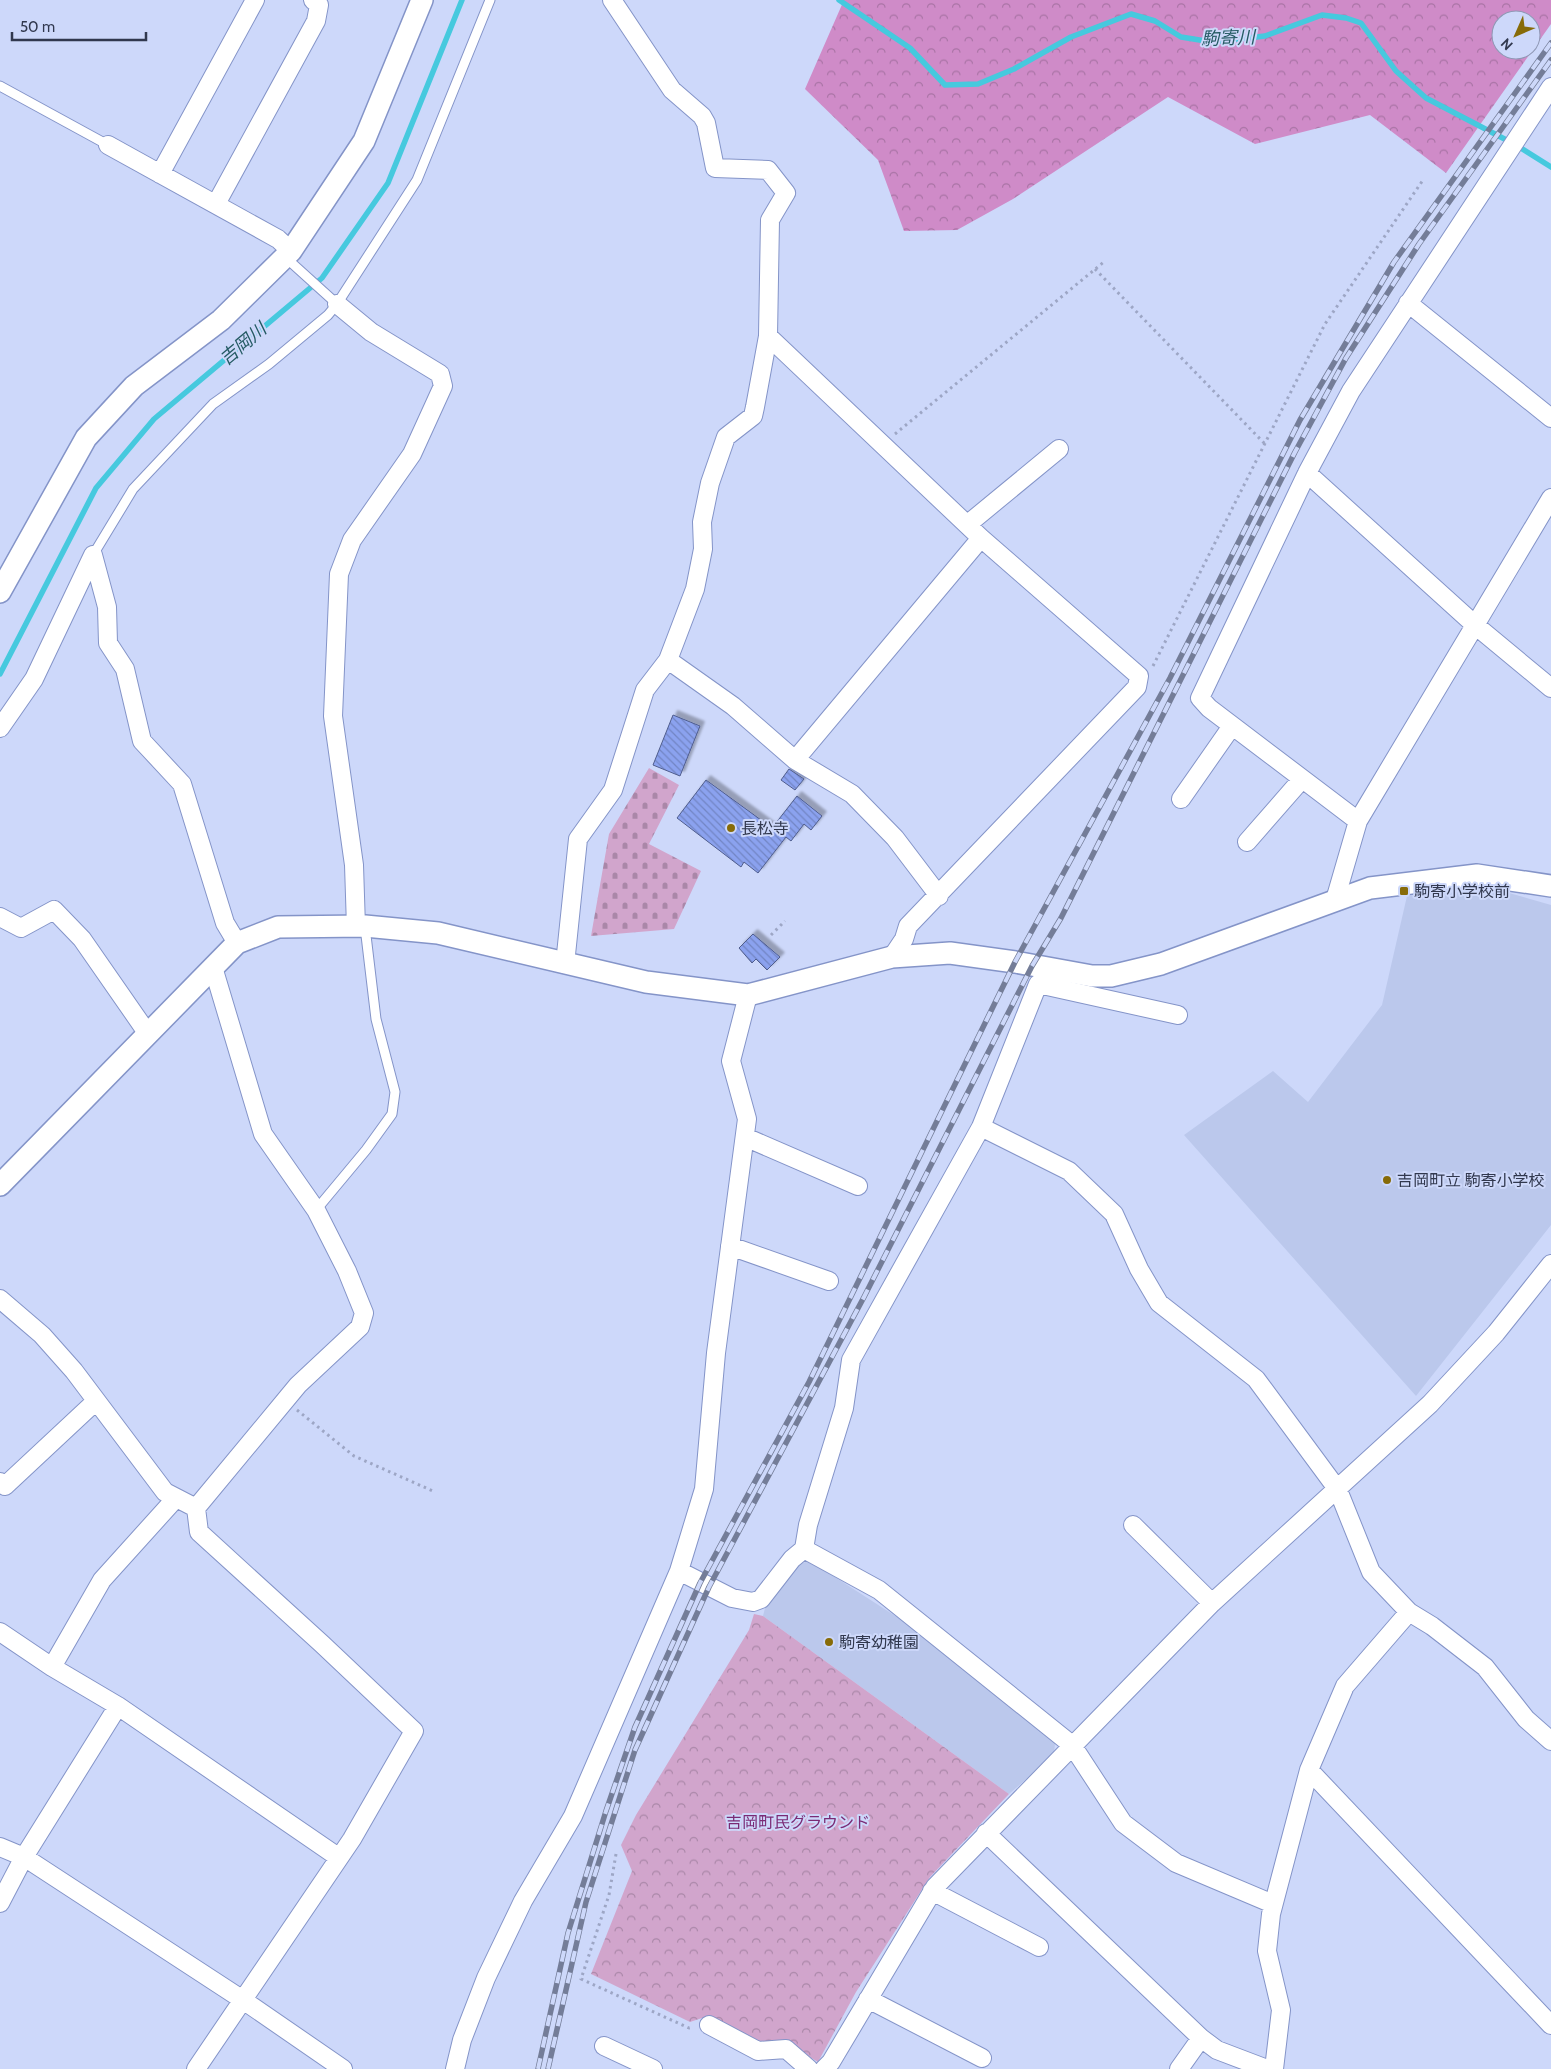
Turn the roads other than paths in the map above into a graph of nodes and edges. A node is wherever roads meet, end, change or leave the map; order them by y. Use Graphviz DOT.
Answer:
graph roads {
  1 [pos="255,0"];
  2 [pos="313,0"];
  3 [pos="422,0"];
  4 [pos="490,0"];
  5 [pos="612,0"];
  6 [pos="0,86"];
  7 [pos="1551,87"];
  8 [pos="108,145"];
  9 [pos="160,174"];
  10 [pos="216,204"];
  11 [pos="291,259"];
  12 [pos="333,300"];
  13 [pos="1408,303"];
  14 [pos="768,336"];
  15 [pos="1551,418"];
  16 [pos="1059,449"];
  17 [pos="1308,473"];
  18 [pos="1551,498"];
  19 [pos="968,524"];
  20 [pos="982,538"];
  21 [pos="93,555"];
  22 [pos="0,592"];
  23 [pos="1475,625"];
  24 [pos="668,660"];
  25 [pos="1551,688"];
  26 [pos="1232,726"];
  27 [pos="0,728"];
  28 [pos="795,760"];
  29 [pos="1302,779"];
  30 [pos="1181,799"];
  31 [pos="1358,821"];
  32 [pos="1247,842"];
  33 [pos="1551,886"];
  34 [pos="939,896"];
  35 [pos="1335,900"];
  36 [pos="0,917"];
  37 [pos="360,927"];
  38 [pos="237,943"];
  39 [pos="892,956"];
  40 [pos="565,964"];
  41 [pos="213,967"];
  42 [pos="1111,976"];
  43 [pos="748,995"];
  44 [pos="1105,999"];
  45 [pos="1178,1015"];
  46 [pos="148,1034"];
  47 [pos="981,1127"];
  48 [pos="745,1137"];
  49 [pos="4,1173"];
  50 [pos="858,1186"];
  51 [pos="316,1210"];
  52 [pos="730,1246"];
  53 [pos="1551,1264"];
  54 [pos="829,1281"];
  55 [pos="0,1299"];
  56 [pos="96,1401"];
  57 [pos="0,1482"];
  58 [pos="1338,1490"];
  59 [pos="176,1498"];
  60 [pos="196,1508"];
  61 [pos="1133,1525"];
  62 [pos="804,1549"];
  63 [pos="679,1571"];
  64 [pos="1212,1603"];
  65 [pos="1408,1612"];
  66 [pos="0,1632"];
  67 [pos="52,1667"];
  68 [pos="118,1706"];
  69 [pos="1551,1741"];
  70 [pos="1072,1745"];
  71 [pos="1309,1770"];
  72 [pos="986,1833"];
  73 [pos="0,1847"];
  74 [pos="24,1857"];
  75 [pos="338,1857"];
  76 [pos="932,1892"];
  77 [pos="0,1903"];
  78 [pos="1273,1904"];
  79 [pos="1039,1947"];
  80 [pos="868,1998"];
  81 [pos="243,2000"];
  82 [pos="709,2025"];
  83 [pos="1551,2025"];
  84 [pos="1201,2038"];
  85 [pos="604,2046"];
  86 [pos="982,2058"];
  87 [pos="831,2067"];
  88 [pos="196,2069"];
  89 [pos="343,2069"];
  90 [pos="455,2069"];
  91 [pos="653,2069"];
  92 [pos="809,2069"];
  93 [pos="1179,2069"];
  94 [pos="1266,2069"];
  95 [pos="1274,2069"];
  1 -- 9 [label="street"];
  2 -- 10 [label="street"];
  3 -- 11 [label="street"];
  4 -- 12 [label="lane"];
  5 -- 14 [label="street"];
  6 -- 8 [label="lane"];
  7 -- 13 [label="street"];
  8 -- 9 [label="street"];
  9 -- 10 [label="street"];
  10 -- 11 [label="street"];
  11 -- 12 [label="lane"];
  11 -- 22 [label="street"];
  12 -- 21 [label="lane"];
  12 -- 37 [label="street"];
  13 -- 15 [label="street"];
  13 -- 17 [label="street"];
  14 -- 19 [label="street"];
  14 -- 24 [label="street"];
  16 -- 19 [label="street"];
  17 -- 23 [label="street"];
  17 -- 26 [label="street"];
  18 -- 23 [label="street"];
  19 -- 20 [label="street"];
  20 -- 28 [label="street"];
  20 -- 34 [label="street"];
  21 -- 27 [label="street"];
  21 -- 38 [label="street"];
  23 -- 25 [label="street"];
  23 -- 31 [label="street"];
  24 -- 28 [label="street"];
  24 -- 40 [label="street"];
  26 -- 29 [label="street"];
  26 -- 30 [label="street"];
  28 -- 34 [label="street"];
  29 -- 31 [label="street"];
  29 -- 32 [label="street"];
  31 -- 35 [label="street"];
  33 -- 35 [label="street"];
  34 -- 39 [label="street"];
  35 -- 42 [label="street"];
  36 -- 46 [label="street"];
  37 -- 38 [label="street"];
  37 -- 40 [label="street"];
  37 -- 51 [label="lane"];
  38 -- 41 [label="street"];
  39 -- 42 [label="street"];
  39 -- 43 [label="street"];
  40 -- 43 [label="street"];
  41 -- 46 [label="street"];
  41 -- 51 [label="street"];
  42 -- 44 [label="street"];
  43 -- 48 [label="street"];
  44 -- 45 [label="street"];
  44 -- 47 [label="street"];
  46 -- 49 [label="street"];
  47 -- 58 [label="street"];
  47 -- 62 [label="street"];
  48 -- 50 [label="street"];
  48 -- 52 [label="street"];
  51 -- 60 [label="street"];
  52 -- 54 [label="street"];
  52 -- 63 [label="street"];
  53 -- 58 [label="street"];
  55 -- 56 [label="street"];
  56 -- 57 [label="street"];
  56 -- 59 [label="street"];
  58 -- 64 [label="street"];
  58 -- 65 [label="street"];
  59 -- 60 [label="street"];
  59 -- 67 [label="street"];
  60 -- 75 [label="street"];
  61 -- 64 [label="street"];
  62 -- 63 [label="street"];
  62 -- 70 [label="street"];
  63 -- 90 [label="street"];
  64 -- 70 [label="street"];
  65 -- 69 [label="street"];
  65 -- 71 [label="street"];
  66 -- 67 [label="street"];
  67 -- 68 [label="street"];
  68 -- 74 [label="street"];
  68 -- 75 [label="street"];
  70 -- 72 [label="street"];
  70 -- 78 [label="street"];
  71 -- 78 [label="street"];
  71 -- 83 [label="street"];
  72 -- 76 [label="street"];
  72 -- 84 [label="street"];
  73 -- 74 [label="street"];
  74 -- 77 [label="street"];
  74 -- 81 [label="street"];
  75 -- 81 [label="street"];
  76 -- 79 [label="street"];
  76 -- 80 [label="street"];
  78 -- 95 [label="street"];
  80 -- 86 [label="street"];
  80 -- 87 [label="street"];
  81 -- 88 [label="street"];
  81 -- 89 [label="street"];
  82 -- 92 [label="street"];
  84 -- 93 [label="street"];
  84 -- 94 [label="street"];
  85 -- 91 [label="street"];
}
